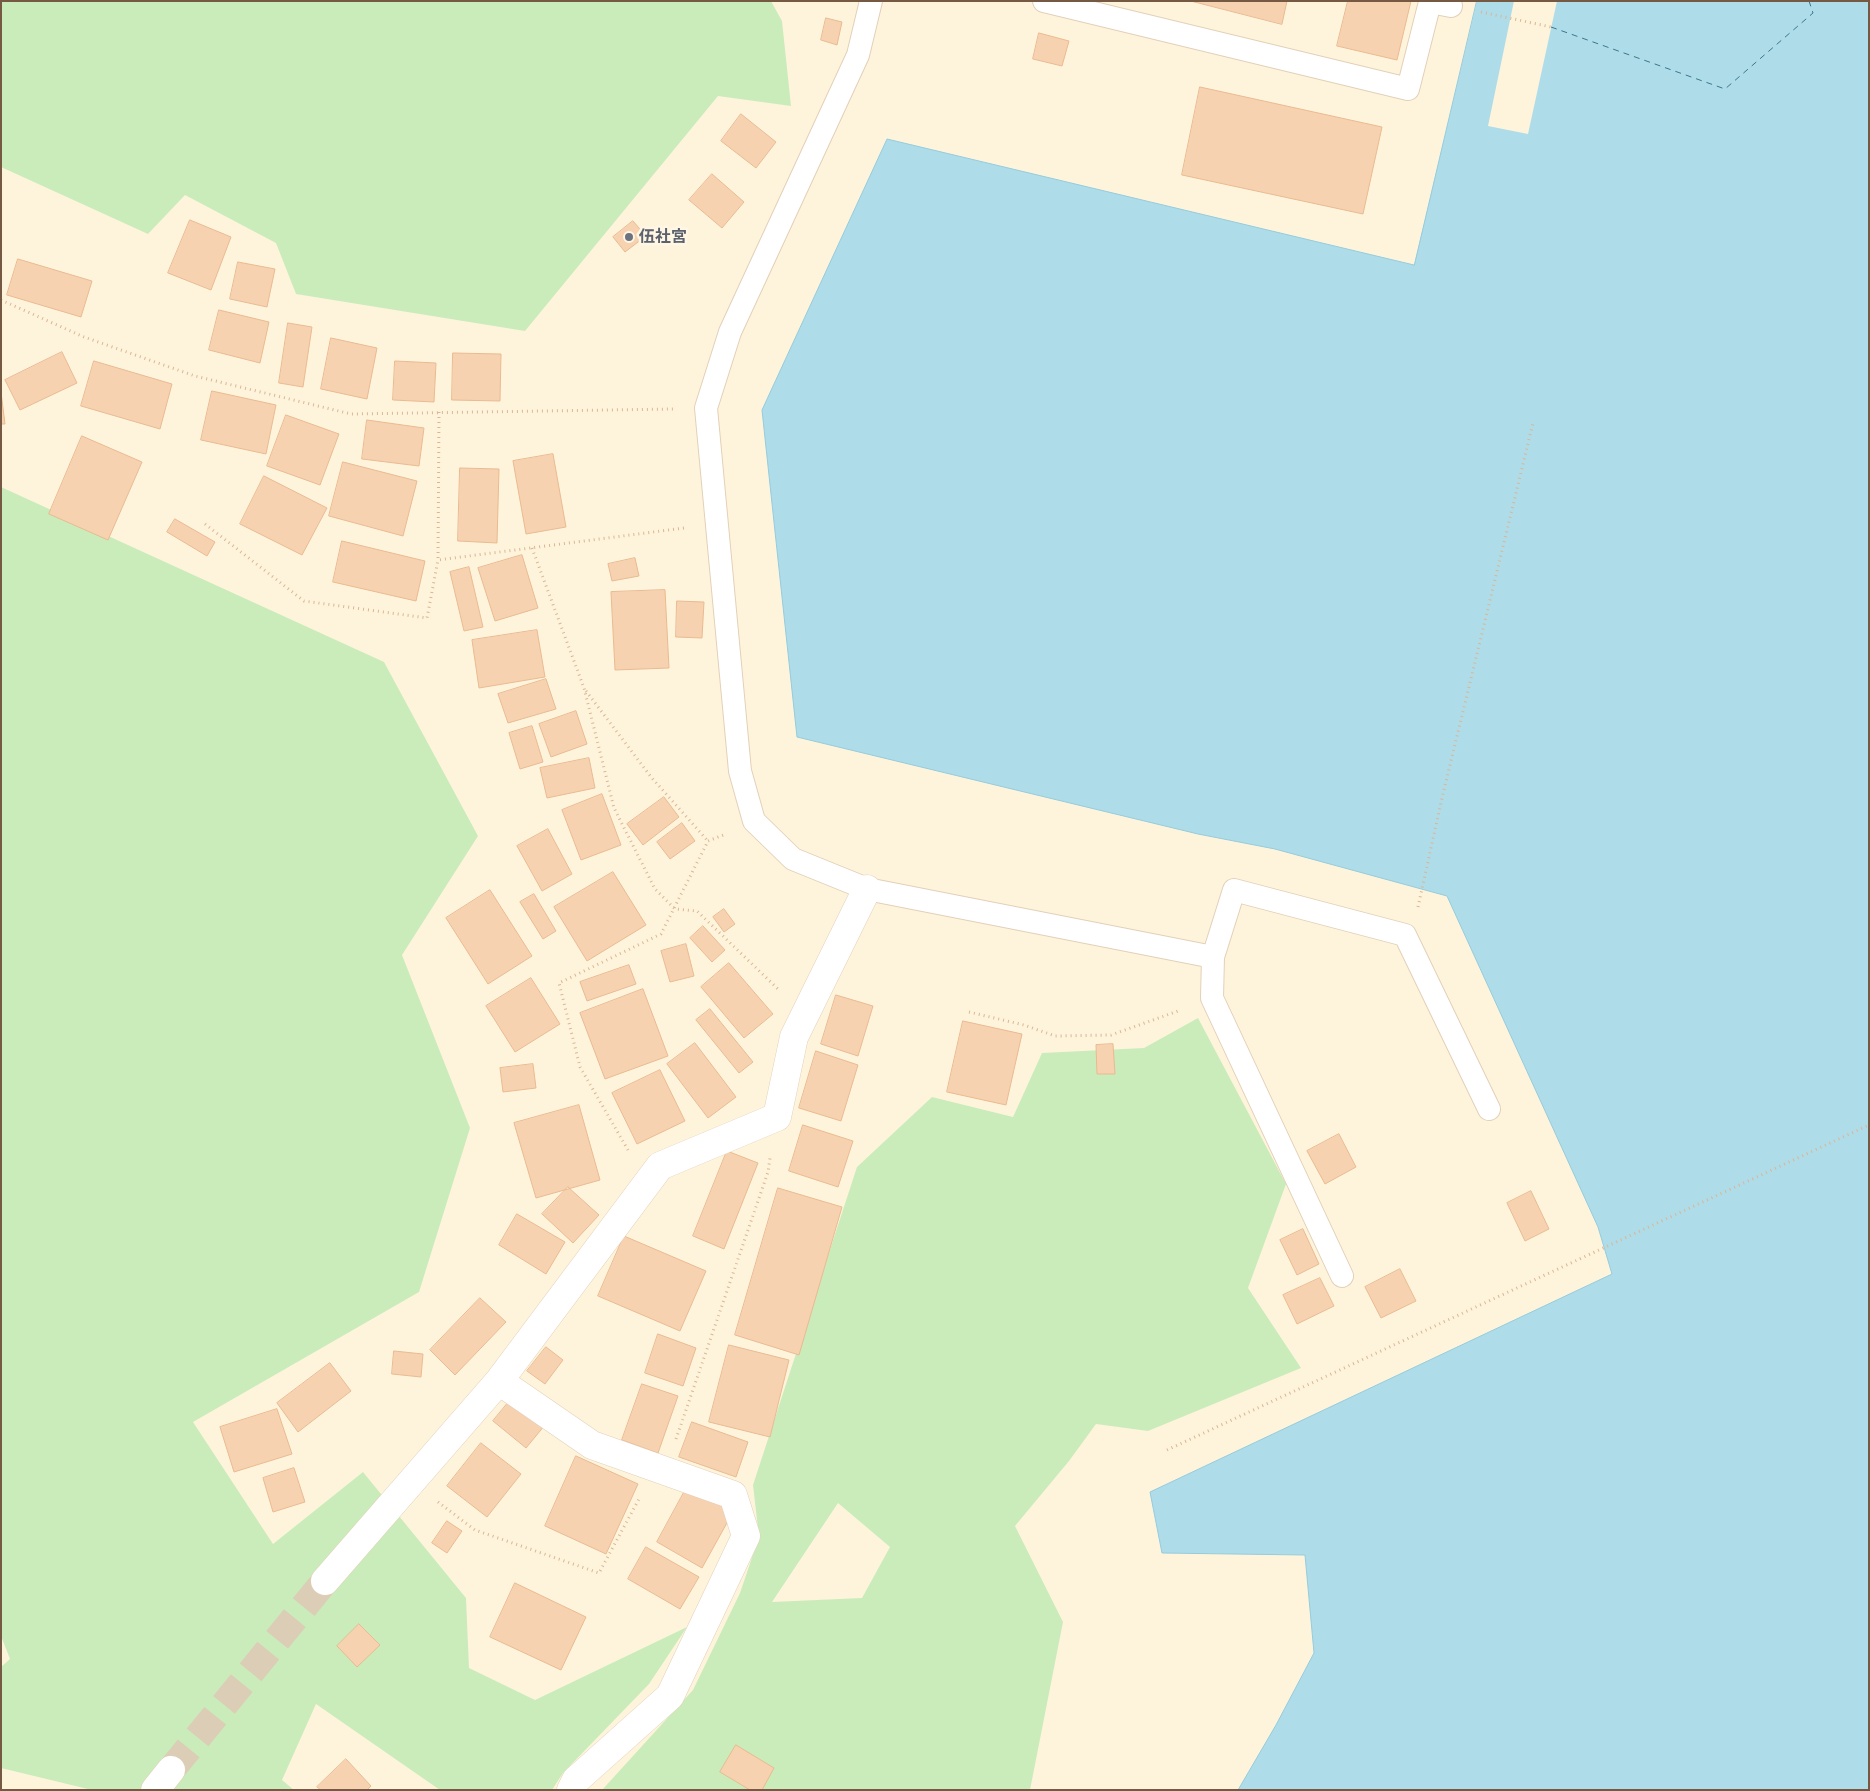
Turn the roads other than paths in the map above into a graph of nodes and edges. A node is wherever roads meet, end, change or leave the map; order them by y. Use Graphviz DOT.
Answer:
graph roads {
  1 [pos="871,1"];
  2 [pos="1044,1"];
  3 [pos="1451,6"];
  4 [pos="867,889"];
  5 [pos="1213,957"];
  6 [pos="1489,1109"];
  7 [pos="1342,1276"];
  8 [pos="500,1381"];
  9 [pos="325,1581"];
  10 [pos="571,1790"];
  1 -- 4 [label="lane"];
  2 -- 3 [label="lane"];
  4 -- 5 [label="lane"];
  4 -- 8 [label="street"];
  5 -- 6 [label="lane"];
  5 -- 7 [label="lane"];
  8 -- 9 [label="street"];
  8 -- 10 [label="street"];
}
